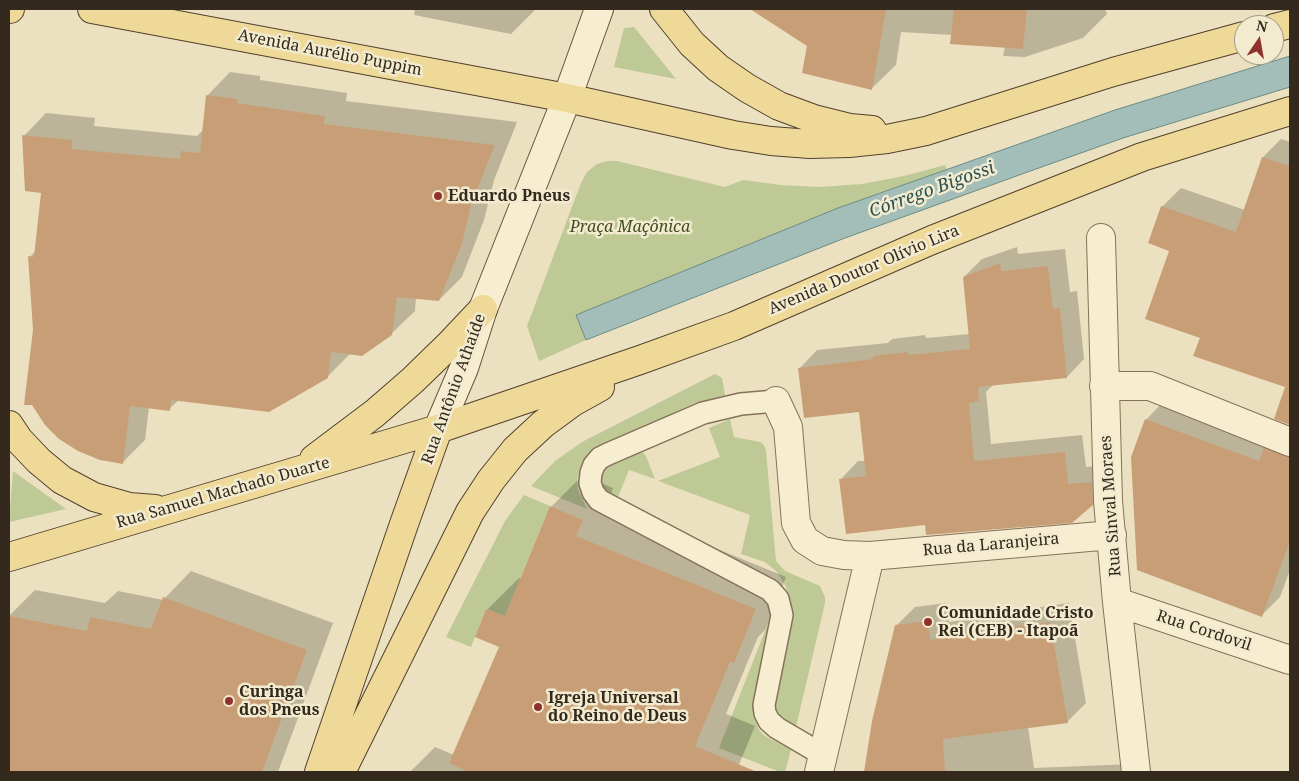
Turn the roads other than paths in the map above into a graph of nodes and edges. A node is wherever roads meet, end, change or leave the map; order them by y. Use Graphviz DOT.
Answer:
graph roads {
  1 [pos="92,9"];
  2 [pos="599,9"];
  3 [pos="664,9"];
  4 [pos="1234,39"];
  5 [pos="567,98"];
  6 [pos="1290,111"];
  7 [pos="926,131"];
  8 [pos="1101,238"];
  9 [pos="483,309"];
  10 [pos="640,360"];
  11 [pos="1104,386"];
  12 [pos="776,401"];
  13 [pos="9,424"];
  14 [pos="438,430"];
  15 [pos="1290,442"];
  16 [pos="294,472"];
  17 [pos="165,510"];
  18 [pos="1112,535"];
  19 [pos="870,556"];
  20 [pos="9,557"];
  21 [pos="1117,602"];
  22 [pos="1289,656"];
  23 [pos="821,764"];
  24 [pos="319,772"];
  25 [pos="341,772"];
  26 [pos="1136,772"];
  1 -- 5 [label="main road, Avenida Aurélio Puppim"];
  2 -- 5 [label="street, Rua Antônio Athaíde"];
  3 -- 7 [label="main road"];
  4 -- 7 [label="main road"];
  5 -- 7 [label="main road"];
  5 -- 9 [label="street, Rua Antônio Athaíde"];
  6 -- 10 [label="main road, Avenida Doutor Olívio Lira"];
  8 -- 11 [label="street, Rua Sinval Moraes"];
  9 -- 14 [label="street, Rua Antônio Athaíde"];
  9 -- 16 [label="main road"];
  10 -- 14 [label="main road, Avenida Doutor Olívio Lira"];
  10 -- 25 [label="main road"];
  11 -- 15 [label="street"];
  11 -- 18 [label="street, Rua Sinval Moraes"];
  12 -- 19 [label="street, Rua da Laranjeira"];
  12 -- 23 [label="lane"];
  13 -- 17 [label="main road"];
  14 -- 16 [label="main road, Rua Samuel Machado Duarte"];
  14 -- 24 [label="main road, Rua Antônio Athaíde"];
  16 -- 17 [label="main road, Rua Samuel Machado Duarte"];
  17 -- 20 [label="main road, Rua Samuel Machado Duarte"];
  18 -- 19 [label="street, Rua da Laranjeira"];
  18 -- 21 [label="street, Rua Sinval Moraes"];
  19 -- 23 [label="street"];
  21 -- 22 [label="street, Rua Cordovil"];
  21 -- 26 [label="street, Rua Sinval Moraes"];
}
